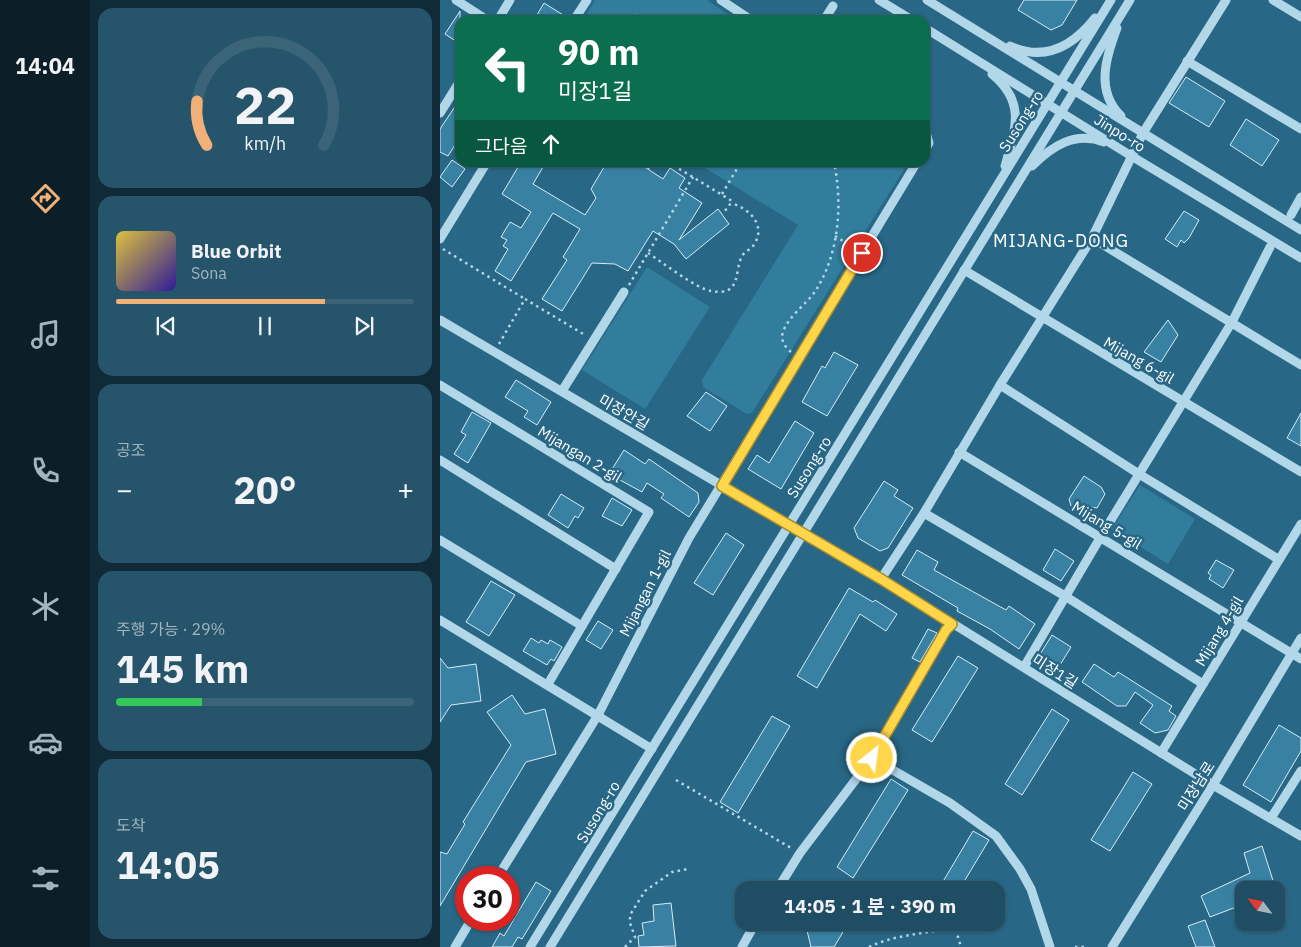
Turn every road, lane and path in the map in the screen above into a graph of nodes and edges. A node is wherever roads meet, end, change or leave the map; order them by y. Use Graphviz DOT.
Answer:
graph roads {
  1 [pos="456,0"];
  2 [pos="510,0"];
  3 [pos="587,0"];
  4 [pos="721,0"];
  5 [pos="927,0"];
  6 [pos="1110,0"];
  7 [pos="1130,0"];
  8 [pos="1226,0"];
  9 [pos="1273,0"];
  10 [pos="879,1"];
  11 [pos="836,2"];
  12 [pos="1124,10"];
  13 [pos="478,15"];
  14 [pos="501,15"];
  15 [pos="577,15"];
  16 [pos="744,15"];
  17 [pos="827,15"];
  18 [pos="903,15"];
  19 [pos="1301,17"];
  20 [pos="930,31"];
  21 [pos="983,34"];
  22 [pos="966,53"];
  23 [pos="1187,61"];
  24 [pos="1061,82"];
  25 [pos="455,89"];
  26 [pos="1074,90"];
  27 [pos="1047,104"];
  28 [pos="1060,112"];
  29 [pos="440,113"];
  30 [pos="1132,126"];
  31 [pos="1301,129"];
  32 [pos="1143,133"];
  33 [pos="1118,148"];
  34 [pos="1133,157"];
  35 [pos="484,167"];
  36 [pos="676,167"];
  37 [pos="737,167"];
  38 [pos="835,167"];
  39 [pos="914,167"];
  40 [pos="693,177"];
  41 [pos="1001,178"];
  42 [pos="1020,179"];
  43 [pos="722,194"];
  44 [pos="1301,198"];
  45 [pos="731,203"];
  46 [pos="721,213"];
  47 [pos="1291,215"];
  48 [pos="1301,230"];
  49 [pos="835,236"];
  50 [pos="1092,238"];
  51 [pos="440,239"];
  52 [pos="440,247"];
  53 [pos="1270,247"];
  54 [pos="648,253"];
  55 [pos="862,253"];
  56 [pos="1301,258"];
  57 [pos="964,270"];
  58 [pos="624,292"];
  59 [pos="525,299"];
  60 [pos="1043,319"];
  61 [pos="440,320"];
  62 [pos="1232,322"];
  63 [pos="594,340"];
  64 [pos="494,351"];
  65 [pos="799,358"];
  66 [pos="1301,365"];
  67 [pos="440,385"];
  68 [pos="1000,385"];
  69 [pos="562,392"];
  70 [pos="1184,402"];
  71 [pos="959,452"];
  72 [pos="440,460"];
  73 [pos="1301,472"];
  74 [pos="1139,474"];
  75 [pos="722,486"];
  76 [pos="924,513"];
  77 [pos="1301,524"];
  78 [pos="792,526"];
  79 [pos="804,533"];
  80 [pos="1100,538"];
  81 [pos="440,540"];
  82 [pos="1278,559"];
  83 [pos="616,569"];
  84 [pos="881,579"];
  85 [pos="1065,596"];
  86 [pos="440,620"];
  87 [pos="1240,622"];
  88 [pos="952,624"];
  89 [pos="582,626"];
  90 [pos="1301,638"];
  91 [pos="1291,654"];
  92 [pos="1301,659"];
  93 [pos="1024,668"];
  94 [pos="548,684"];
  95 [pos="1203,684"];
  96 [pos="598,715"];
  97 [pos="652,749"];
  98 [pos="1161,753"];
  99 [pos="872,758"];
  100 [pos="1301,771"];
  101 [pos="676,780"];
  102 [pos="1213,785"];
  103 [pos="1271,818"];
  104 [pos="1301,836"];
  105 [pos="800,853"];
  106 [pos="505,866"];
  107 [pos="688,869"];
  108 [pos="782,881"];
  109 [pos="464,931"];
  110 [pos="751,931"];
  111 [pos="455,947"];
  112 [pos="530,947"];
  113 [pos="550,947"];
  114 [pos="625,947"];
  115 [pos="742,947"];
  116 [pos="869,947"];
  117 [pos="960,947"];
  118 [pos="1050,947"];
  119 [pos="1075,947"];
  120 [pos="1086,947"];
  121 [pos="1112,947"];
  1 -- 13 [label="street"];
  2 -- 14 [label="street"];
  3 -- 15 [label="street"];
  4 -- 16 [label="street"];
  5 -- 21 [label="street, Jinpo-ro"];
  6 -- 21 [label="street"];
  6 -- 24 [label="street, Susong-ro"];
  7 -- 12 [label="street, Susong-ro"];
  8 -- 23 [label="street"];
  9 -- 19 [label="street"];
  10 -- 18 [label="street"];
  11 -- 17 [label="street"];
  12 -- 26 [label="street, Susong-ro"];
  12 -- 30 [label="street"];
  20 -- 22 [label="street, Jinpo-ro"];
  21 -- 24 [label="street, Jinpo-ro"];
  22 -- 27 [label="street, Jinpo-ro"];
  22 -- 41 [label="street"];
  23 -- 31 [label="street"];
  23 -- 32 [label="street"];
  24 -- 26 [label="street, Jinpo-ro"];
  24 -- 27 [label="street, Susong-ro"];
  25 -- 29 [label="street"];
  26 -- 28 [label="street, Susong-ro"];
  26 -- 30 [label="street, Jinpo-ro"];
  27 -- 28 [label="street, Jinpo-ro"];
  27 -- 41 [label="street, Susong-ro"];
  28 -- 33 [label="street, Jinpo-ro"];
  28 -- 42 [label="street, Susong-ro"];
  30 -- 32 [label="street, Jinpo-ro"];
  32 -- 34 [label="street"];
  32 -- 48 [label="street, Jinpo-ro"];
  33 -- 34 [label="street, Jinpo-ro"];
  33 -- 42 [label="street"];
  34 -- 50 [label="street"];
  34 -- 56 [label="street, Jinpo-ro"];
  35 -- 51 [label="street"];
  36 -- 40 [label="path"];
  37 -- 43 [label="path"];
  38 -- 49 [label="path"];
  39 -- 55 [label="street, Mijangan 1-gil"];
  40 -- 43 [label="path"];
  40 -- 54 [label="path"];
  41 -- 78 [label="street, Susong-ro"];
  42 -- 57 [label="street, Susong-ro"];
  43 -- 45 [label="path"];
  44 -- 47 [label="street"];
  45 -- 46 [label="path"];
  45 -- 54 [label="path"];
  49 -- 55 [label="path"];
  49 -- 65 [label="path"];
  50 -- 60 [label="street"];
  50 -- 62 [label="street"];
  52 -- 59 [label="path"];
  53 -- 62 [label="street"];
  54 -- 58 [label="path"];
  55 -- 65 [label="street, Mijangan 1-gil"];
  57 -- 60 [label="street, Mijang 6-gil"];
  57 -- 79 [label="street, Susong-ro"];
  58 -- 63 [label="street"];
  59 -- 63 [label="path"];
  59 -- 64 [label="path"];
  60 -- 68 [label="street"];
  60 -- 70 [label="street, Mijang 6-gil"];
  61 -- 64 [label="street, 미장안길"];
  62 -- 66 [label="street"];
  62 -- 70 [label="street"];
  63 -- 69 [label="street"];
  64 -- 69 [label="street, 미장안길"];
  65 -- 75 [label="street, Mijangan 1-gil"];
  67 -- 83 [label="street, Mijangan 2-gil"];
  68 -- 71 [label="street"];
  68 -- 74 [label="street"];
  69 -- 75 [label="street, 미장안길"];
  70 -- 73 [label="street, Mijang 6-gil"];
  70 -- 74 [label="street"];
  71 -- 76 [label="street"];
  71 -- 80 [label="street, Mijang 5-gil"];
  72 -- 83 [label="street"];
  74 -- 80 [label="street"];
  74 -- 82 [label="street"];
  75 -- 78 [label="street, 미장안길"];
  75 -- 96 [label="street, Mijangan 1-gil"];
  76 -- 84 [label="street"];
  76 -- 85 [label="street"];
  77 -- 82 [label="street, Mijang 4-gil"];
  78 -- 79 [label="street, 미장1길"];
  78 -- 97 [label="street, Susong-ro"];
  79 -- 84 [label="street, 미장1길"];
  79 -- 113 [label="street, Susong-ro"];
  80 -- 85 [label="street"];
  80 -- 87 [label="street, Mijang 5-gil"];
  81 -- 89 [label="street"];
  82 -- 87 [label="street, Mijang 4-gil"];
  83 -- 89 [label="street, Mijangan 2-gil"];
  84 -- 88 [label="street, 미장1길"];
  85 -- 93 [label="street"];
  85 -- 95 [label="street"];
  86 -- 94 [label="street"];
  87 -- 91 [label="street, Mijang 5-gil"];
  87 -- 95 [label="street, Mijang 4-gil"];
  88 -- 93 [label="street, 미장1길"];
  88 -- 99 [label="street"];
  89 -- 94 [label="street, Mijangan 2-gil"];
  90 -- 91 [label="street, 미장남로"];
  91 -- 92 [label="street, Mijang 5-gil"];
  91 -- 102 [label="street, 미장남로"];
  93 -- 98 [label="street, 미장1길"];
  94 -- 96 [label="street"];
  95 -- 98 [label="street, Mijang 4-gil"];
  96 -- 97 [label="street"];
  96 -- 106 [label="street, Mijangan 1-gil"];
  97 -- 112 [label="street, Susong-ro"];
  98 -- 102 [label="street, 미장1길"];
  99 -- 105 [label="street"];
  99 -- 118 [label="street"];
  100 -- 103 [label="street"];
  101 -- 105 [label="path"];
  102 -- 103 [label="street, 미장1길"];
  102 -- 121 [label="street, 미장남로"];
  103 -- 104 [label="street, 미장1길"];
  105 -- 108 [label="street"];
  107 -- 114 [label="path"];
  109 -- 111 [label="street"];
  110 -- 115 [label="street"];
  116 -- 117 [label="path"];
  119 -- 120 [label="path"];
}
